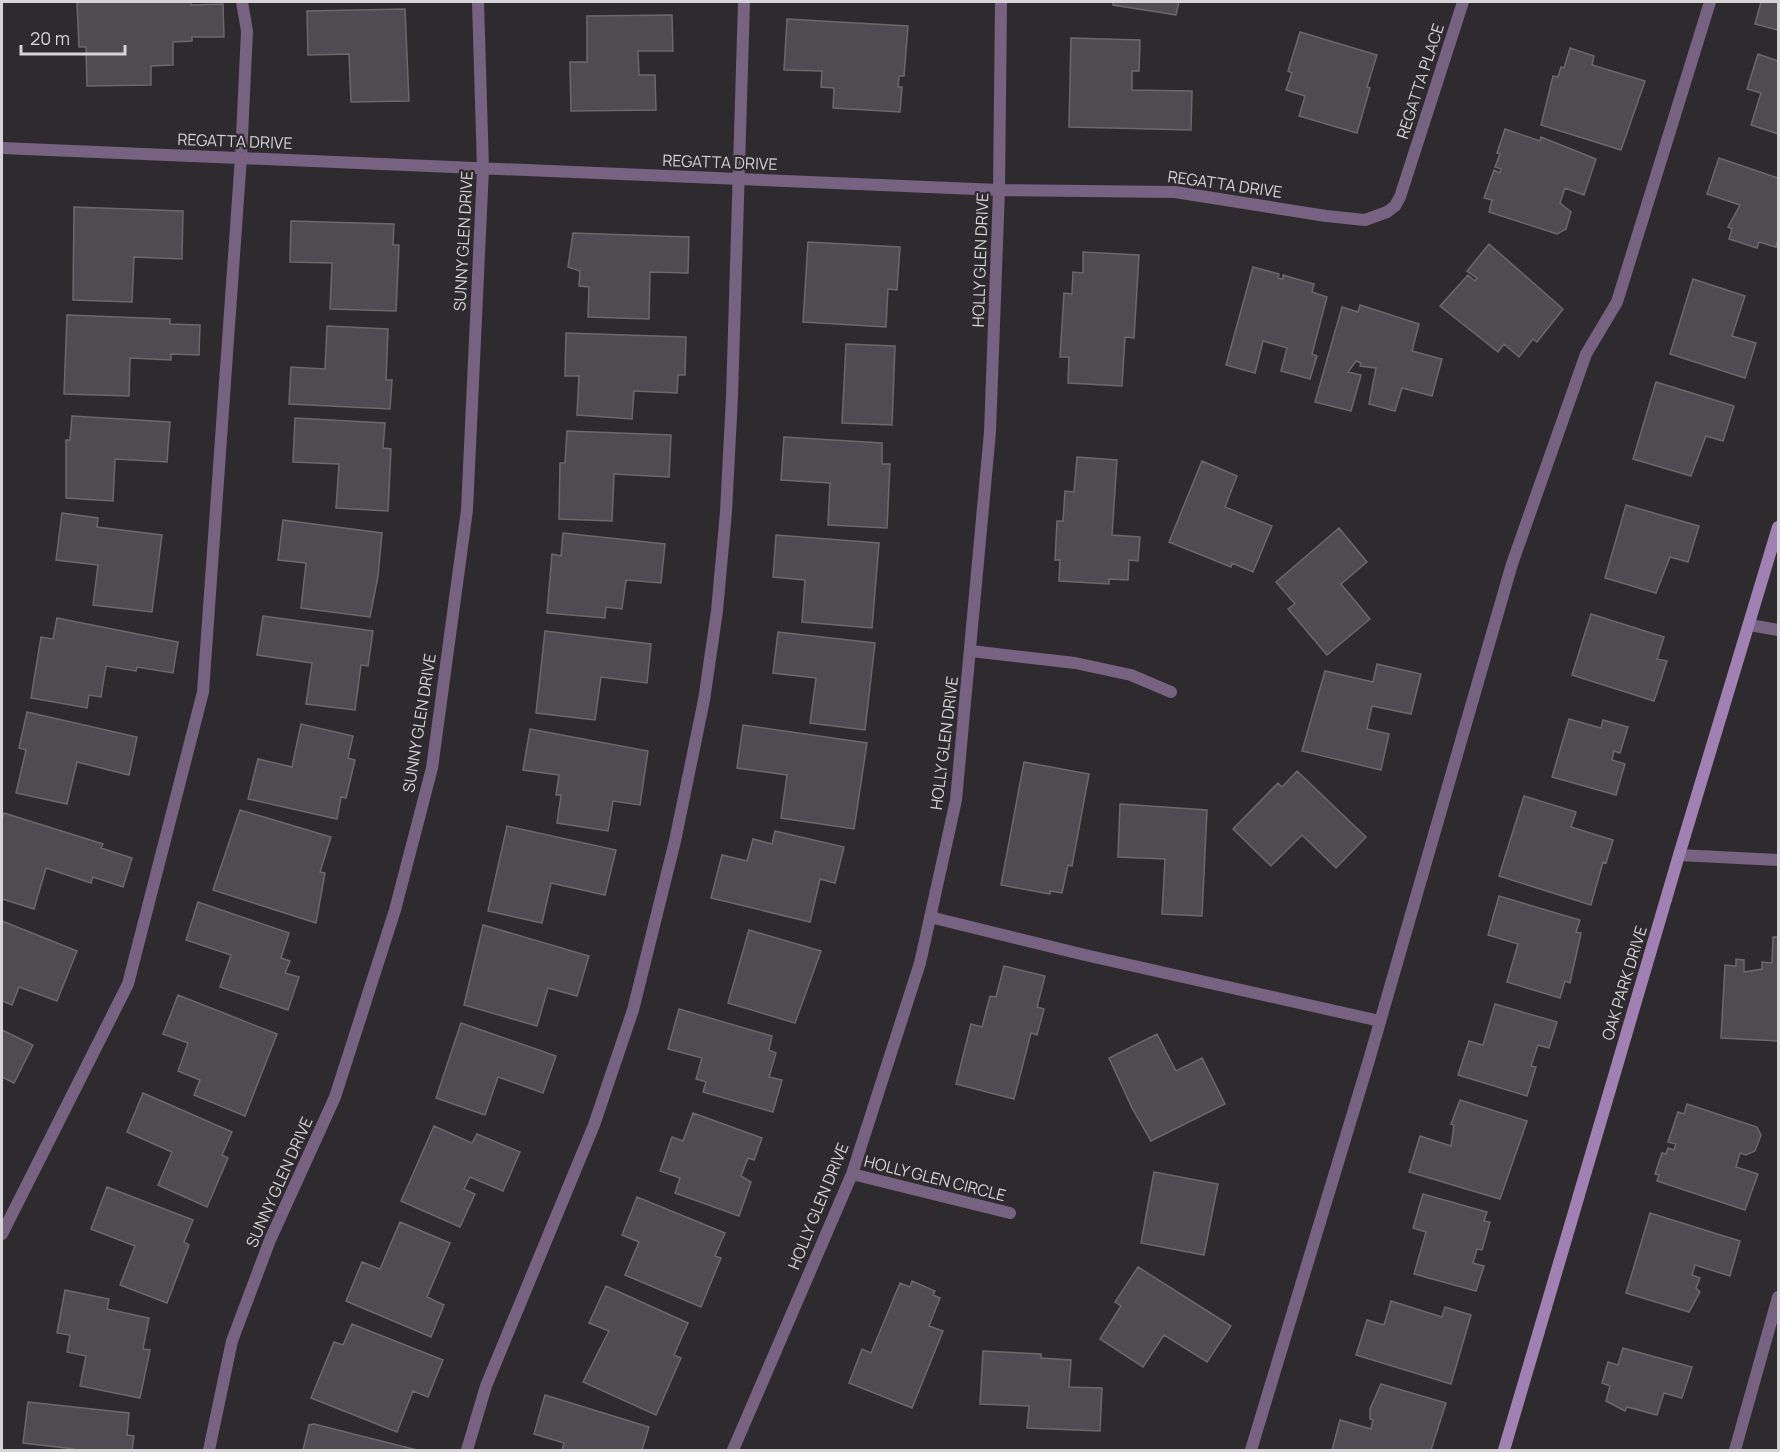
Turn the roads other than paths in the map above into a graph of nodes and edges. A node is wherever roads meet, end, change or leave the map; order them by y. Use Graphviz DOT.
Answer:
graph roads {
  1 [pos="242,2"];
  2 [pos="478,2"];
  3 [pos="744,2"];
  4 [pos="1001,2"];
  5 [pos="1463,2"];
  6 [pos="1710,2"];
  7 [pos="2,148"];
  8 [pos="241,157"];
  9 [pos="483,169"];
  10 [pos="1409,171"];
  11 [pos="740,179"];
  12 [pos="999,190"];
  13 [pos="1779,526"];
  14 [pos="1750,625"];
  15 [pos="1779,630"];
  16 [pos="970,651"];
  17 [pos="1171,692"];
  18 [pos="1679,855"];
  19 [pos="1779,860"];
  20 [pos="930,917"];
  21 [pos="1380,1021"];
  22 [pos="852,1174"];
  23 [pos="1010,1213"];
  24 [pos="2,1234"];
  25 [pos="1779,1297"];
  26 [pos="209,1450"];
  27 [pos="467,1450"];
  28 [pos="733,1450"];
  29 [pos="1251,1450"];
  30 [pos="1504,1450"];
  31 [pos="1735,1450"];
  1 -- 8 [label="street"];
  2 -- 9 [label="street, SUNNY GLEN DRIVE"];
  3 -- 11 [label="street"];
  4 -- 12 [label="street, HOLLY GLEN DRIVE"];
  5 -- 10 [label="street, REGATTA PLACE"];
  6 -- 21 [label="street"];
  7 -- 8 [label="street, REGATTA DRIVE"];
  8 -- 9 [label="street, REGATTA DRIVE"];
  8 -- 24 [label="street"];
  9 -- 11 [label="street, REGATTA DRIVE"];
  9 -- 26 [label="street, SUNNY GLEN DRIVE"];
  10 -- 12 [label="street, REGATTA DRIVE"];
  11 -- 12 [label="street, REGATTA DRIVE"];
  11 -- 27 [label="street"];
  12 -- 16 [label="street, HOLLY GLEN DRIVE"];
  13 -- 14 [label="street, OAK PARK DRIVE"];
  14 -- 15 [label="street"];
  14 -- 18 [label="street, OAK PARK DRIVE"];
  16 -- 17 [label="street"];
  16 -- 20 [label="street, HOLLY GLEN DRIVE"];
  18 -- 19 [label="street"];
  18 -- 30 [label="street, OAK PARK DRIVE"];
  20 -- 21 [label="street"];
  20 -- 22 [label="street, HOLLY GLEN DRIVE"];
  21 -- 29 [label="street"];
  22 -- 23 [label="street, HOLLY GLEN CIRCLE"];
  22 -- 28 [label="street, HOLLY GLEN DRIVE"];
  25 -- 31 [label="street"];
}
